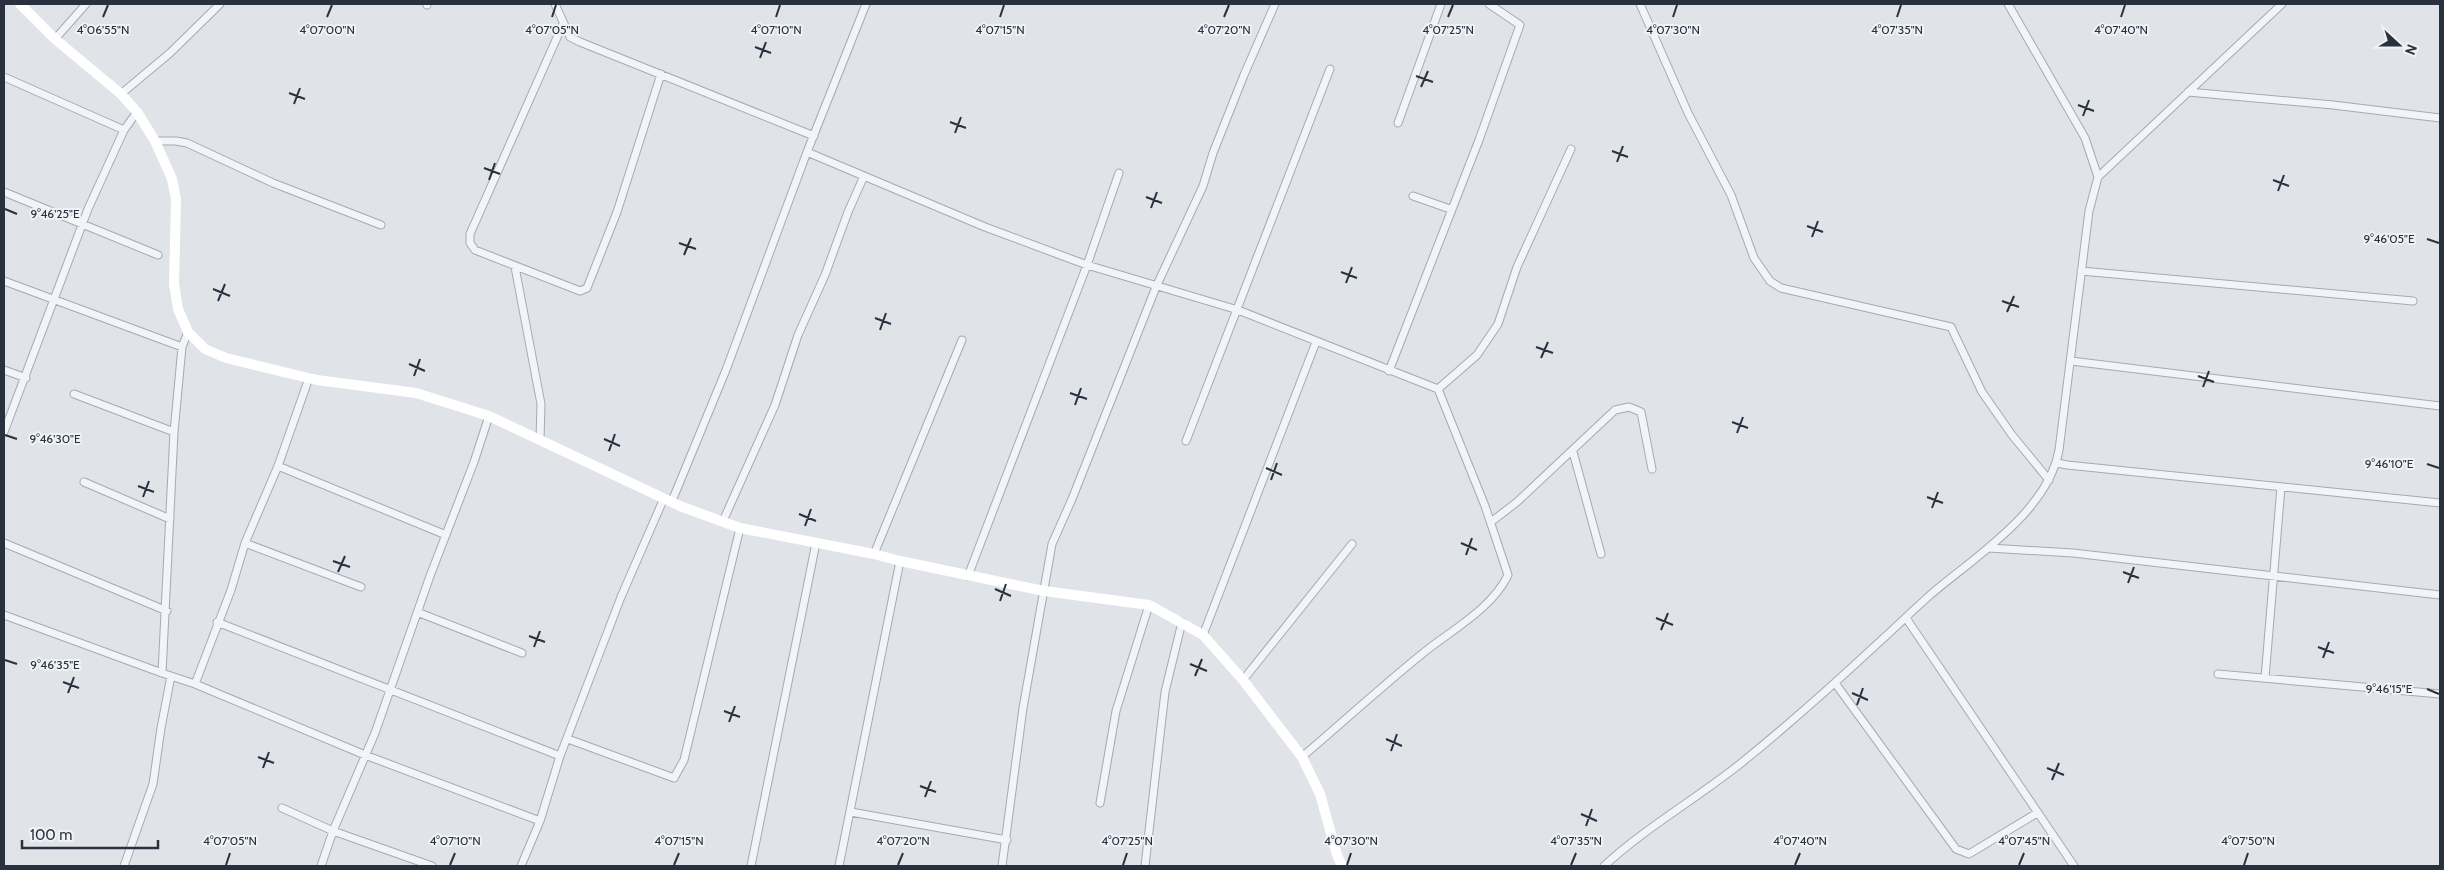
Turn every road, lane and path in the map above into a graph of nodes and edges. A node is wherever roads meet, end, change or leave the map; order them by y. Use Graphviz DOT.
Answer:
graph roads {
  1 [pos="20,4"];
  2 [pos="86,4"];
  3 [pos="220,4"];
  4 [pos="555,4"];
  5 [pos="866,4"];
  6 [pos="1275,4"];
  7 [pos="1441,4"];
  8 [pos="1489,4"];
  9 [pos="1640,4"];
  10 [pos="2008,4"];
  11 [pos="2282,4"];
  12 [pos="563,24"];
  13 [pos="56,39"];
  14 [pos="1330,70"];
  15 [pos="661,74"];
  16 [pos="4,77"];
  17 [pos="2188,92"];
  18 [pos="121,94"];
  19 [pos="137,112"];
  20 [pos="2440,118"];
  21 [pos="1398,123"];
  22 [pos="124,130"];
  23 [pos="814,136"];
  24 [pos="155,141"];
  25 [pos="1571,149"];
  26 [pos="807,152"];
  27 [pos="1118,173"];
  28 [pos="864,176"];
  29 [pos="2098,177"];
  30 [pos="4,192"];
  31 [pos="1413,196"];
  32 [pos="1450,209"];
  33 [pos="82,224"];
  34 [pos="381,225"];
  35 [pos="158,255"];
  36 [pos="1087,265"];
  37 [pos="515,267"];
  38 [pos="2081,271"];
  39 [pos="4,281"];
  40 [pos="1156,287"];
  41 [pos="54,300"];
  42 [pos="2414,301"];
  43 [pos="1238,310"];
  44 [pos="188,332"];
  45 [pos="962,340"];
  46 [pos="1316,342"];
  47 [pos="182,347"];
  48 [pos="2071,361"];
  49 [pos="4,370"];
  50 [pos="1389,371"];
  51 [pos="26,378"];
  52 [pos="309,378"];
  53 [pos="1438,389"];
  54 [pos="74,394"];
  55 [pos="2440,406"];
  56 [pos="489,416"];
  57 [pos="4,432"];
  58 [pos="174,432"];
  59 [pos="540,439"];
  60 [pos="1186,441"];
  61 [pos="1572,452"];
  62 [pos="2057,462"];
  63 [pos="278,466"];
  64 [pos="1652,469"];
  65 [pos="2049,480"];
  66 [pos="84,482"];
  67 [pos="2281,487"];
  68 [pos="668,500"];
  69 [pos="2440,503"];
  70 [pos="170,518"];
  71 [pos="723,521"];
  72 [pos="1491,522"];
  73 [pos="740,528"];
  74 [pos="446,535"];
  75 [pos="4,543"];
  76 [pos="246,543"];
  77 [pos="816,543"];
  78 [pos="1352,544"];
  79 [pos="1989,548"];
  80 [pos="874,554"];
  81 [pos="1600,554"];
  82 [pos="900,561"];
  83 [pos="968,576"];
  84 [pos="2274,576"];
  85 [pos="360,587"];
  86 [pos="1044,591"];
  87 [pos="2440,595"];
  88 [pos="1149,605"];
  89 [pos="166,611"];
  90 [pos="417,612"];
  91 [pos="4,615"];
  92 [pos="1906,618"];
  93 [pos="217,622"];
  94 [pos="1182,622"];
  95 [pos="1203,635"];
  96 [pos="522,653"];
  97 [pos="162,673"];
  98 [pos="2218,674"];
  99 [pos="171,676"];
  100 [pos="2264,678"];
  101 [pos="1243,680"];
  102 [pos="1835,683"];
  103 [pos="195,684"];
  104 [pos="390,690"];
  105 [pos="2440,694"];
  106 [pos="568,739"];
  107 [pos="365,755"];
  108 [pos="560,756"];
  109 [pos="1302,757"];
  110 [pos="1100,803"];
  111 [pos="282,808"];
  112 [pos="851,812"];
  113 [pos="2037,813"];
  114 [pos="540,821"];
  115 [pos="333,831"];
  116 [pos="1007,840"];
  117 [pos="1607,865"];
  118 [pos="124,866"];
  119 [pos="321,866"];
  120 [pos="432,866"];
  121 [pos="522,866"];
  122 [pos="751,866"];
  123 [pos="839,866"];
  124 [pos="1002,866"];
  125 [pos="1145,866"];
  126 [pos="1342,866"];
  127 [pos="2074,866"];
  1 -- 13 [label="main road"];
  2 -- 13 [label="street"];
  3 -- 18 [label="street"];
  4 -- 12 [label="street"];
  5 -- 23 [label="street"];
  6 -- 40 [label="street"];
  7 -- 21 [label="street"];
  8 -- 32 [label="street"];
  9 -- 65 [label="street"];
  10 -- 29 [label="street"];
  11 -- 17 [label="street"];
  12 -- 15 [label="street"];
  12 -- 37 [label="street"];
  13 -- 18 [label="main road"];
  14 -- 43 [label="street"];
  15 -- 23 [label="street"];
  15 -- 37 [label="street"];
  16 -- 22 [label="street"];
  17 -- 20 [label="street"];
  17 -- 29 [label="street"];
  18 -- 19 [label="main road"];
  19 -- 22 [label="street"];
  19 -- 24 [label="main road"];
  22 -- 33 [label="street"];
  23 -- 26 [label="street"];
  24 -- 34 [label="street"];
  24 -- 44 [label="main road"];
  25 -- 53 [label="street"];
  26 -- 28 [label="street"];
  26 -- 68 [label="street"];
  27 -- 36 [label="street"];
  28 -- 36 [label="street"];
  28 -- 71 [label="street"];
  29 -- 38 [label="street"];
  30 -- 33 [label="street"];
  31 -- 32 [label="street"];
  32 -- 50 [label="street"];
  33 -- 35 [label="street"];
  33 -- 41 [label="street"];
  36 -- 40 [label="street"];
  36 -- 83 [label="street"];
  37 -- 59 [label="street"];
  38 -- 42 [label="street"];
  38 -- 48 [label="street"];
  39 -- 41 [label="street"];
  40 -- 43 [label="street"];
  40 -- 86 [label="street"];
  41 -- 47 [label="street"];
  41 -- 51 [label="street"];
  43 -- 46 [label="street"];
  43 -- 60 [label="street"];
  44 -- 47 [label="street"];
  44 -- 52 [label="main road"];
  45 -- 80 [label="street"];
  46 -- 50 [label="street"];
  46 -- 95 [label="street"];
  47 -- 58 [label="street"];
  48 -- 55 [label="street"];
  48 -- 62 [label="street"];
  49 -- 51 [label="street"];
  50 -- 53 [label="street"];
  51 -- 57 [label="street"];
  52 -- 56 [label="main road"];
  52 -- 63 [label="street"];
  53 -- 72 [label="street"];
  54 -- 58 [label="street"];
  56 -- 59 [label="main road"];
  56 -- 74 [label="street"];
  58 -- 70 [label="street"];
  59 -- 68 [label="main road"];
  61 -- 64 [label="street"];
  61 -- 72 [label="street"];
  61 -- 81 [label="street"];
  62 -- 65 [label="street"];
  62 -- 67 [label="street"];
  63 -- 74 [label="street"];
  63 -- 76 [label="street"];
  65 -- 79 [label="street"];
  66 -- 70 [label="street"];
  67 -- 69 [label="street"];
  67 -- 84 [label="street"];
  68 -- 71 [label="main road"];
  68 -- 106 [label="street"];
  70 -- 89 [label="street"];
  71 -- 73 [label="main road"];
  72 -- 109 [label="street"];
  73 -- 77 [label="main road"];
  73 -- 106 [label="street"];
  74 -- 90 [label="street"];
  75 -- 89 [label="street"];
  76 -- 85 [label="street"];
  76 -- 93 [label="street"];
  77 -- 80 [label="main road"];
  77 -- 122 [label="street"];
  78 -- 101 [label="street"];
  79 -- 84 [label="street"];
  79 -- 92 [label="street"];
  80 -- 82 [label="main road"];
  82 -- 83 [label="main road"];
  82 -- 112 [label="street"];
  83 -- 86 [label="main road"];
  84 -- 87 [label="street"];
  84 -- 100 [label="street"];
  86 -- 88 [label="main road"];
  86 -- 116 [label="street"];
  88 -- 94 [label="main road"];
  88 -- 110 [label="street"];
  89 -- 97 [label="street"];
  90 -- 96 [label="street"];
  90 -- 104 [label="street"];
  91 -- 97 [label="street"];
  92 -- 102 [label="street"];
  92 -- 113 [label="street"];
  93 -- 103 [label="street"];
  93 -- 104 [label="street"];
  94 -- 95 [label="main road"];
  94 -- 125 [label="street"];
  95 -- 101 [label="main road"];
  97 -- 99 [label="street"];
  98 -- 100 [label="street"];
  99 -- 103 [label="street"];
  99 -- 118 [label="street"];
  100 -- 105 [label="street"];
  101 -- 109 [label="main road"];
  102 -- 113 [label="street"];
  102 -- 117 [label="street"];
  103 -- 107 [label="street"];
  104 -- 107 [label="street"];
  104 -- 108 [label="street"];
  106 -- 108 [label="street"];
  107 -- 114 [label="street"];
  107 -- 115 [label="street"];
  108 -- 114 [label="street"];
  109 -- 126 [label="main road"];
  111 -- 115 [label="street"];
  112 -- 116 [label="street"];
  112 -- 123 [label="street"];
  113 -- 127 [label="street"];
  114 -- 121 [label="street"];
  115 -- 119 [label="street"];
  115 -- 120 [label="street"];
  116 -- 124 [label="street"];
}
